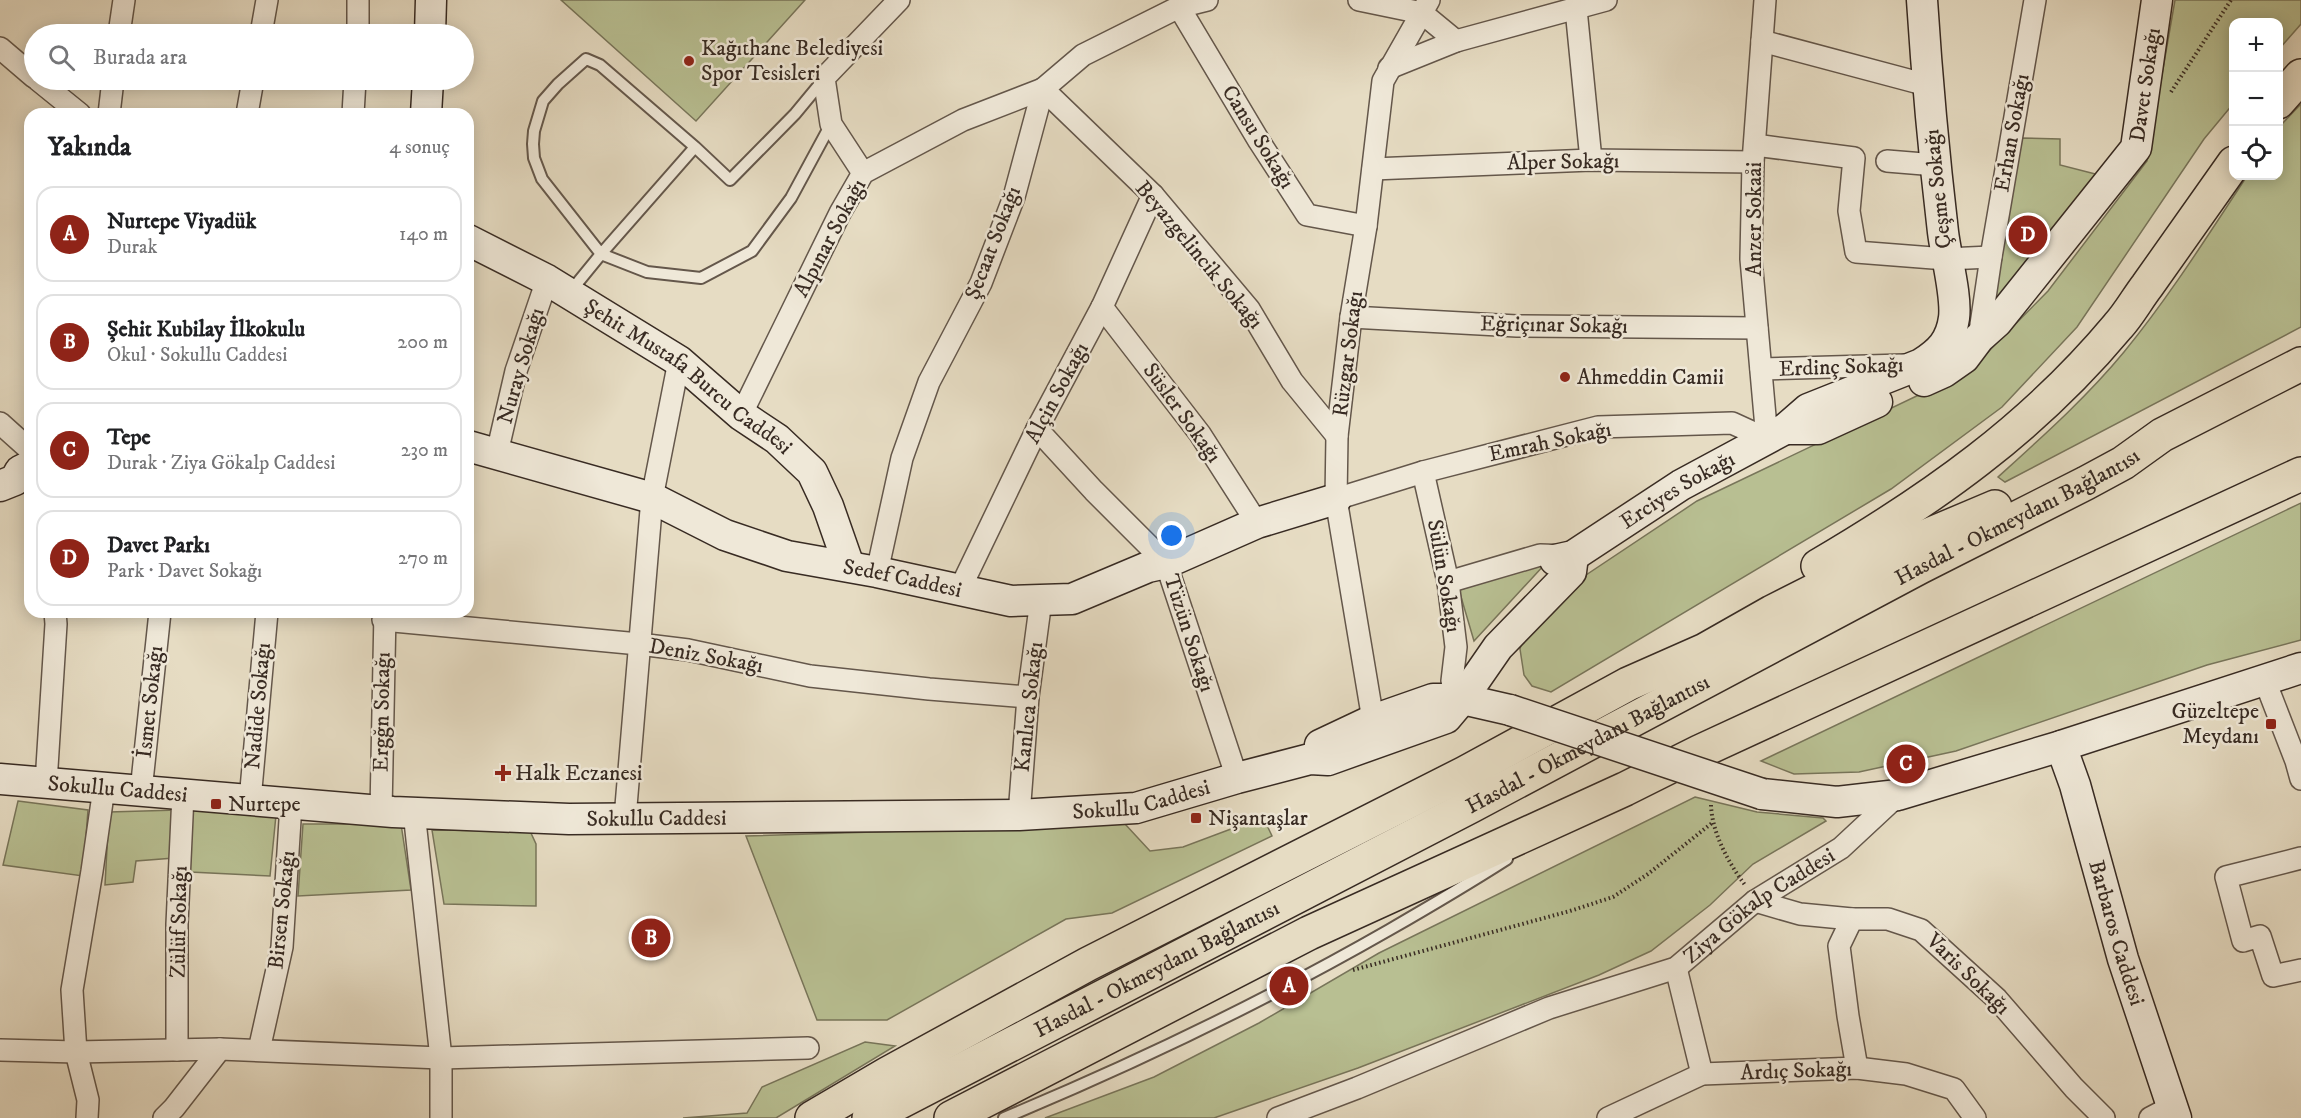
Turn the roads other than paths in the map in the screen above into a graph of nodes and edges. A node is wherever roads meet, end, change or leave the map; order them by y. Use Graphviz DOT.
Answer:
graph roads {
  1 [pos="124,0"];
  2 [pos="267,0"];
  3 [pos="358,0"];
  4 [pos="431,0"];
  5 [pos="899,0"];
  6 [pos="1207,0"];
  7 [pos="1359,0"];
  8 [pos="1606,0"];
  9 [pos="1765,0"];
  10 [pos="1922,0"];
  11 [pos="2035,0"];
  12 [pos="2157,0"];
  13 [pos="1179,7"];
  14 [pos="1425,7"];
  15 [pos="1576,9"];
  16 [pos="120,24"];
  17 [pos="263,24"];
  18 [pos="358,24"];
  19 [pos="430,24"];
  20 [pos="1456,41"];
  21 [pos="1762,41"];
  22 [pos="0,48"];
  23 [pos="24,68"];
  24 [pos="1389,68"];
  25 [pos="2301,76"];
  26 [pos="824,78"];
  27 [pos="1927,85"];
  28 [pos="1043,89"];
  29 [pos="51,90"];
  30 [pos="112,90"];
  31 [pos="251,90"];
  32 [pos="354,90"];
  33 [pos="427,90"];
  34 [pos="2283,96"];
  35 [pos="73,108"];
  36 [pos="110,108"];
  37 [pos="248,108"];
  38 [pos="353,108"];
  39 [pos="426,108"];
  40 [pos="831,124"];
  41 [pos="695,147"];
  42 [pos="1754,154"];
  43 [pos="1591,160"];
  44 [pos="1887,161"];
  45 [pos="1936,165"];
  46 [pos="1373,169"];
  47 [pos="2229,170"];
  48 [pos="863,173"];
  49 [pos="1153,195"];
  50 [pos="1366,226"];
  51 [pos="474,243"];
  52 [pos="601,254"];
  53 [pos="1991,256"];
  54 [pos="1946,259"];
  55 [pos="558,287"];
  56 [pos="1102,307"];
  57 [pos="1351,317"];
  58 [pos="1757,328"];
  59 [pos="1972,348"];
  60 [pos="679,361"];
  61 [pos="2301,363"];
  62 [pos="1922,364"];
  63 [pos="1761,369"];
  64 [pos="741,416"];
  65 [pos="0,423"];
  66 [pos="1037,429"];
  67 [pos="1776,434"];
  68 [pos="2162,435"];
  69 [pos="1337,436"];
  70 [pos="474,447"];
  71 [pos="497,453"];
  72 [pos="16,470"];
  73 [pos="1423,472"];
  74 [pos="2301,474"];
  75 [pos="652,498"];
  76 [pos="1336,499"];
  77 [pos="1257,523"];
  78 [pos="1573,556"];
  79 [pos="1166,563"];
  80 [pos="863,569"];
  81 [pos="1448,582"];
  82 [pos="959,591"];
  83 [pos="1041,600"];
  84 [pos="56,618"];
  85 [pos="159,618"];
  86 [pos="266,618"];
  87 [pos="384,618"];
  88 [pos="402,618"];
  89 [pos="639,644"];
  90 [pos="1498,647"];
  91 [pos="2301,668"];
  92 [pos="2265,681"];
  93 [pos="1628,684"];
  94 [pos="1457,690"];
  95 [pos="1028,697"];
  96 [pos="1510,710"];
  97 [pos="1373,720"];
  98 [pos="2061,746"];
  99 [pos="1310,759"];
  100 [pos="2299,767"];
  101 [pos="1237,778"];
  102 [pos="46,783"];
  103 [pos="1,784"];
  104 [pos="104,788"];
  105 [pos="141,791"];
  106 [pos="183,795"];
  107 [pos="1898,795"];
  108 [pos="249,800"];
  109 [pos="291,804"];
  110 [pos="381,811"];
  111 [pos="414,812"];
  112 [pos="1019,815"];
  113 [pos="625,818"];
  114 [pos="1546,826"];
  115 [pos="2301,858"];
  116 [pos="1755,901"];
  117 [pos="1852,919"];
  118 [pos="1676,969"];
  119 [pos="2301,970"];
  120 [pos="808,1048"];
  121 [pos="220,1049"];
  122 [pos="0,1050"];
  123 [pos="177,1050"];
  124 [pos="259,1050"];
  125 [pos="76,1052"];
  126 [pos="441,1058"];
  127 [pos="1857,1068"];
  128 [pos="1702,1074"];
  129 [pos="1308,1113"];
  130 [pos="2166,1114"];
  131 [pos="87,1118"];
  132 [pos="164,1118"];
  133 [pos="441,1118"];
  134 [pos="812,1118"];
  135 [pos="869,1118"];
  136 [pos="951,1118"];
  137 [pos="1004,1118"];
  138 [pos="1278,1118"];
  139 [pos="1608,1118"];
  140 [pos="1975,1118"];
  141 [pos="2104,1118"];
  1 -- 16 [label="street"];
  2 -- 17 [label="street"];
  3 -- 18 [label="street"];
  4 -- 19 [label="street"];
  5 -- 26 [label="street"];
  6 -- 13 [label="street"];
  7 -- 14 [label="street"];
  8 -- 15 [label="street"];
  9 -- 21 [label="street, Anzer Sokaåi"];
  10 -- 27 [label="street, Çeşme Sokağı"];
  11 -- 53 [label="street, Erhan Sokağı"];
  12 -- 59 [label="street, Davet Sokağı"];
  13 -- 28 [label="street"];
  13 -- 50 [label="street, Cansu Sokağı"];
  14 -- 20 [label="street"];
  14 -- 24 [label="street, Rüzgar Sokağı"];
  15 -- 20 [label="street"];
  15 -- 43 [label="street"];
  20 -- 24 [label="street"];
  21 -- 27 [label="street"];
  21 -- 42 [label="street, Anzer Sokaåi"];
  22 -- 23 [label="street"];
  24 -- 46 [label="street, Rüzgar Sokağı"];
  25 -- 34 [label="highway"];
  26 -- 40 [label="street"];
  26 -- 41 [label="lane"];
  27 -- 45 [label="street, Çeşme Sokağı"];
  28 -- 48 [label="street, Alpınar Sokağı"];
  28 -- 49 [label="street, Beyazgelincik Sokağı"];
  28 -- 80 [label="street, Şecaat Sokağı"];
  29 -- 35 [label="street"];
  30 -- 36 [label="street"];
  31 -- 37 [label="street"];
  32 -- 38 [label="street"];
  33 -- 39 [label="street"];
  40 -- 48 [label="street"];
  40 -- 52 [label="lane"];
  41 -- 52 [label="lane"];
  41 -- 52 [label="lane"];
  42 -- 43 [label="street, Alper Sokağı"];
  42 -- 54 [label="street, Alper Sokağı"];
  42 -- 58 [label="street, Anzer Sokaåi"];
  43 -- 46 [label="street, Alper Sokağı"];
  44 -- 45 [label="street"];
  45 -- 54 [label="street, Çeşme Sokağı"];
  46 -- 50 [label="street, Rüzgar Sokağı"];
  47 -- 93 [label="highway"];
  48 -- 64 [label="street, Alpınar Sokağı"];
  49 -- 56 [label="street, Alçin Sokağı"];
  49 -- 69 [label="street, Beyazgelincik Sokağı"];
  50 -- 57 [label="street, Rüzgar Sokağı"];
  51 -- 55 [label="street, Şehit Mustafa Burcu Caddesi"];
  52 -- 55 [label="lane"];
  53 -- 54 [label="street"];
  53 -- 59 [label="street, Erhan Sokağı"];
  54 -- 62 [label="street, Çeşme Sokağı"];
  55 -- 60 [label="street, Şehit Mustafa Burcu Caddesi"];
  55 -- 71 [label="street, Nuray Sokağı"];
  56 -- 66 [label="street, Alçin Sokağı"];
  56 -- 77 [label="street, Süsler Sokağı"];
  57 -- 58 [label="street, Eğriçınar Sokağı"];
  57 -- 69 [label="street, Rüzgar Sokağı"];
  58 -- 63 [label="street, Anzer Sokaåi"];
  59 -- 67 [label="street, Erciyes Sokağı"];
  60 -- 64 [label="street, Şehit Mustafa Burcu Caddesi"];
  60 -- 75 [label="street"];
  61 -- 68 [label="highway, Hasdal - Okmeydanı Bağlantısı"];
  62 -- 63 [label="street, Erdinç Sokağı"];
  62 -- 67 [label="street, Erciyes Sokağı"];
  63 -- 67 [label="street, Anzer Sokaåi"];
  64 -- 80 [label="street, Şehit Mustafa Burcu Caddesi"];
  65 -- 72 [label="street"];
  66 -- 79 [label="street, Tüzün Sokağı"];
  66 -- 82 [label="street, Alçin Sokağı"];
  67 -- 73 [label="street, Emrah Sokağı"];
  67 -- 78 [label="street, Erciyes Sokağı"];
  68 -- 93 [label="highway"];
  68 -- 135 [label="highway, Hasdal - Okmeydanı Bağlantısı"];
  69 -- 76 [label="street, Rüzgar Sokağı"];
  70 -- 71 [label="street, Sedef Caddesi"];
  71 -- 75 [label="street, Sedef Caddesi"];
  73 -- 76 [label="street, Emrah Sokağı"];
  73 -- 81 [label="street, Sülün Sokağı"];
  74 -- 114 [label="highway, Hasdal - Okmeydanı Bağlantısı"];
  75 -- 80 [label="street, Sedef Caddesi"];
  75 -- 89 [label="street"];
  76 -- 77 [label="street, Sedef Caddesi"];
  76 -- 97 [label="street, Rüzgar Sokağı"];
  77 -- 79 [label="street, Sedef Caddesi"];
  78 -- 81 [label="street"];
  78 -- 90 [label="street"];
  78 -- 94 [label="street, Erciyes Sokağı"];
  79 -- 83 [label="street, Sedef Caddesi"];
  79 -- 101 [label="street, Tüzün Sokağı"];
  80 -- 82 [label="street, Sedef Caddesi"];
  81 -- 94 [label="street, Sülün Sokağı"];
  82 -- 83 [label="street, Sedef Caddesi"];
  83 -- 95 [label="street, Kanlıca Sokağı"];
  84 -- 102 [label="street"];
  85 -- 105 [label="street, İsmet Sokağı"];
  86 -- 108 [label="street, Nadide Sokağı"];
  87 -- 110 [label="street, Ergğn Sokağı"];
  88 -- 89 [label="street, Deniz Sokağı"];
  89 -- 95 [label="street, Deniz Sokağı"];
  89 -- 113 [label="street"];
  90 -- 94 [label="street"];
  90 -- 96 [label="street"];
  91 -- 92 [label="street, Ziya Gökalp Caddesi"];
  92 -- 98 [label="street, Ziya Gökalp Caddesi"];
  92 -- 100 [label="street"];
  93 -- 134 [label="highway"];
  94 -- 96 [label="street"];
  94 -- 97 [label="street, Sokullu Caddesi"];
  94 -- 99 [label="street, Sokullu Caddesi"];
  95 -- 112 [label="street, Kanlıca Sokağı"];
  96 -- 107 [label="street, bridge"];
  97 -- 99 [label="street, Sokullu Caddesi"];
  98 -- 107 [label="street, Ziya Gökalp Caddesi"];
  98 -- 130 [label="street, Barbaros Caddesi"];
  99 -- 101 [label="street, Sokullu Caddesi"];
  101 -- 112 [label="street, Sokullu Caddesi"];
  102 -- 103 [label="street, Sokullu Caddesi"];
  102 -- 104 [label="street, Sokullu Caddesi"];
  104 -- 105 [label="street, Sokullu Caddesi"];
  104 -- 125 [label="street"];
  105 -- 106 [label="street, Sokullu Caddesi"];
  106 -- 108 [label="street, Sokullu Caddesi"];
  106 -- 123 [label="street, Zülüf Sokağı"];
  107 -- 116 [label="street, Ziya Gökalp Caddesi"];
  108 -- 109 [label="street, Sokullu Caddesi"];
  109 -- 110 [label="street, Sokullu Caddesi"];
  109 -- 124 [label="street, Birsen Sokağı"];
  110 -- 111 [label="street, Sokullu Caddesi"];
  111 -- 113 [label="street, Sokullu Caddesi"];
  111 -- 126 [label="street"];
  112 -- 113 [label="street, Sokullu Caddesi"];
  114 -- 136 [label="highway, Hasdal - Okmeydanı Bağlantısı"];
  114 -- 137 [label="lane"];
  115 -- 119 [label="street"];
  116 -- 117 [label="street, Varis Sokağı"];
  116 -- 118 [label="street, Ziya Gökalp Caddesi"];
  117 -- 127 [label="street"];
  117 -- 141 [label="street, Varis Sokağı"];
  118 -- 128 [label="street"];
  118 -- 129 [label="street, Ziya Gökalp Caddesi"];
  120 -- 126 [label="street"];
  121 -- 123 [label="street"];
  121 -- 124 [label="street"];
  121 -- 132 [label="street"];
  122 -- 125 [label="street"];
  123 -- 125 [label="street"];
  124 -- 126 [label="street"];
  125 -- 131 [label="street"];
  126 -- 133 [label="street"];
  127 -- 128 [label="street, Ardıç Sokağı"];
  127 -- 140 [label="street, Ardıç Sokağı"];
  128 -- 139 [label="street, Ardıç Sokağı"];
  129 -- 138 [label="street, Ziya Gökalp Caddesi"];
}
